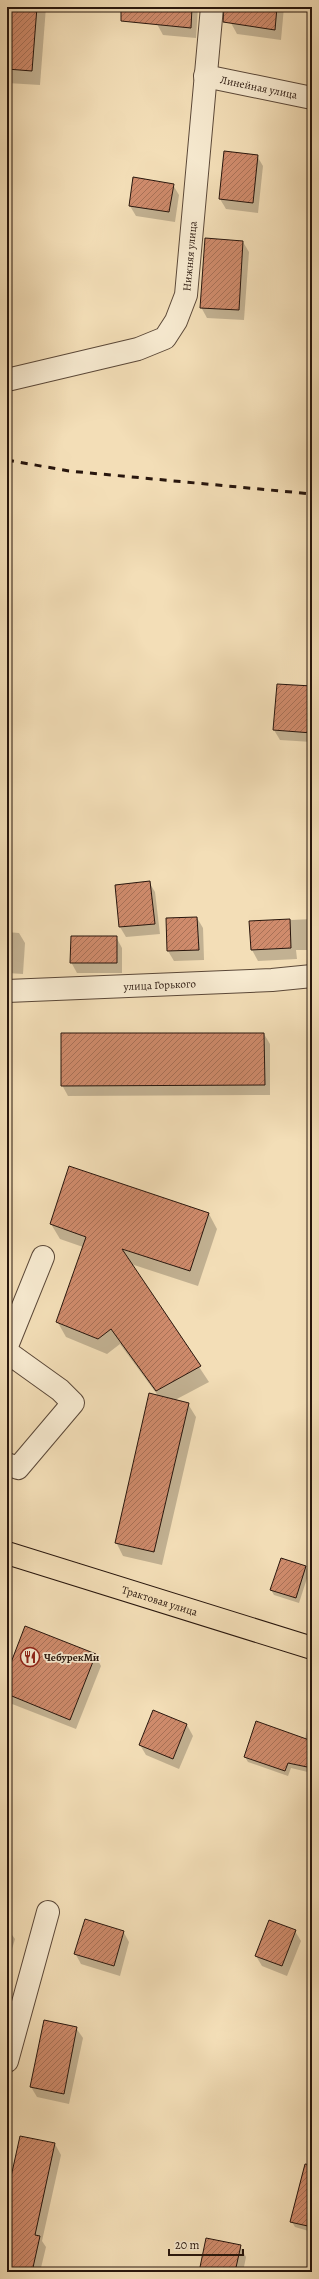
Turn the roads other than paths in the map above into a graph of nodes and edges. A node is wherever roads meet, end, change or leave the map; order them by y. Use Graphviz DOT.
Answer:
graph roads {
  1 [pos="212,7"];
  2 [pos="205,76"];
  3 [pos="312,98"];
  4 [pos="7,380"];
  5 [pos="312,976"];
  6 [pos="7,991"];
  7 [pos="42,1257"];
  8 [pos="7,1346"];
  9 [pos="7,1352"];
  10 [pos="7,1464"];
  11 [pos="7,1553"];
  12 [pos="312,1648"];
  13 [pos="48,1912"];
  14 [pos="7,2061"];
  1 -- 2 [label="street, Нижняя улица"];
  2 -- 3 [label="street, Линейная улица"];
  2 -- 4 [label="street, Нижняя улица"];
  5 -- 6 [label="street, улица Горького"];
  7 -- 8 [label="street"];
  9 -- 10 [label="street"];
  11 -- 12 [label="highway, Трактовая улица"];
  13 -- 14 [label="street"];
}
